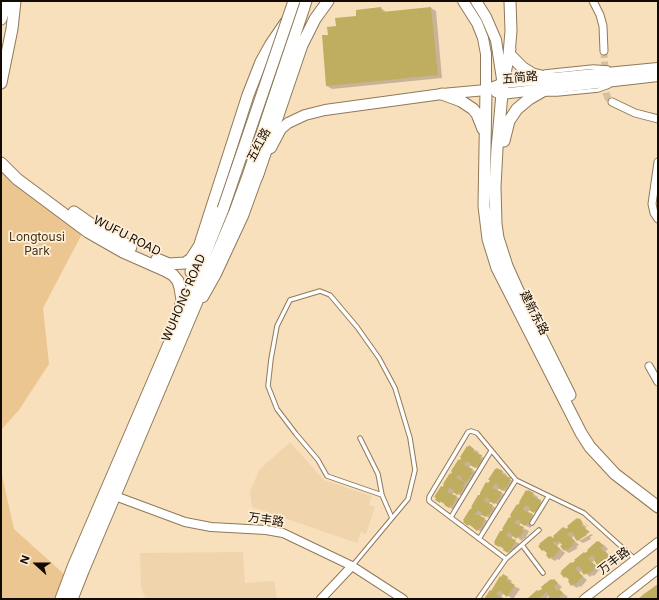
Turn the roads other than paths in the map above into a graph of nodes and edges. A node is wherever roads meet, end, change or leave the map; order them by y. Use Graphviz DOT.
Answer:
graph roads {
  1 [pos="7,1"];
  2 [pos="15,1"];
  3 [pos="294,1"];
  4 [pos="302,1"];
  5 [pos="306,1"];
  6 [pos="328,1"];
  7 [pos="464,1"];
  8 [pos="476,1"];
  9 [pos="510,1"];
  10 [pos="517,1"];
  11 [pos="592,1"];
  12 [pos="486,17"];
  13 [pos="1,19"];
  14 [pos="1,50"];
  15 [pos="604,51"];
  16 [pos="509,54"];
  17 [pos="658,68"];
  18 [pos="533,74"];
  19 [pos="630,75"];
  20 [pos="658,76"];
  21 [pos="658,79"];
  22 [pos="1,83"];
  23 [pos="547,87"];
  24 [pos="502,88"];
  25 [pos="486,90"];
  26 [pos="442,94"];
  27 [pos="612,102"];
  28 [pos="658,119"];
  29 [pos="485,134"];
  30 [pos="497,149"];
  31 [pos="1,156"];
  32 [pos="658,162"];
  33 [pos="3,169"];
  34 [pos="257,177"];
  35 [pos="495,187"];
  36 [pos="658,219"];
  37 [pos="201,242"];
  38 [pos="182,300"];
  39 [pos="190,319"];
  40 [pos="172,337"];
  41 [pos="649,366"];
  42 [pos="658,382"];
  43 [pos="360,438"];
  44 [pos="491,451"];
  45 [pos="516,480"];
  46 [pos="382,495"];
  47 [pos="115,496"];
  48 [pos="548,497"];
  49 [pos="658,499"];
  50 [pos="658,507"];
  51 [pos="451,517"];
  52 [pos="392,518"];
  53 [pos="532,524"];
  54 [pos="539,530"];
  55 [pos="479,539"];
  56 [pos="658,542"];
  57 [pos="522,545"];
  58 [pos="506,559"];
  59 [pos="635,559"];
  60 [pos="352,566"];
  61 [pos="658,570"];
  62 [pos="543,573"];
  63 [pos="321,598"];
  64 [pos="61,599"];
  65 [pos="72,599"];
  66 [pos="403,599"];
  67 [pos="478,599"];
  68 [pos="584,599"];
  69 [pos="621,599"];
  1 -- 13 [label="main road"];
  1 -- 14 [label="main road"];
  2 -- 22 [label="main road"];
  3 -- 40 [label="main road, WUHONG ROAD, bridge"];
  4 -- 37 [label="main road, bridge"];
  5 -- 39 [label="main road, WUHONG ROAD"];
  6 -- 34 [label="main road"];
  7 -- 25 [label="main road"];
  8 -- 12 [label="main road"];
  9 -- 16 [label="main road"];
  10 -- 16 [label="main road"];
  11 -- 15 [label="street"];
  12 -- 16 [label="main road"];
  12 -- 24 [label="main road"];
  16 -- 18 [label="main road"];
  16 -- 24 [label="main road, 建新东路"];
  17 -- 19 [label="main road, 五简路"];
  18 -- 19 [label="lane"];
  18 -- 23 [label="main road"];
  18 -- 24 [label="lane"];
  19 -- 20 [label="main road, 五简路"];
  19 -- 23 [label="main road, 五简路"];
  19 -- 23 [label="lane"];
  20 -- 21 [label="street"];
  23 -- 24 [label="main road, 五简路"];
  23 -- 24 [label="lane"];
  23 -- 35 [label="main road"];
  24 -- 25 [label="main road, 五简路"];
  24 -- 30 [label="main road, 建新东路"];
  25 -- 26 [label="main road, 五红路"];
  25 -- 29 [label="main road, 建新东路"];
  26 -- 29 [label="main road"];
  26 -- 34 [label="main road, 五红路"];
  27 -- 28 [label="street"];
  29 -- 30 [label="main road"];
  29 -- 50 [label="main road, 建新东路"];
  30 -- 35 [label="main road, 建新东路"];
  31 -- 37 [label="main road, WUFU ROAD"];
  32 -- 36 [label="street"];
  33 -- 38 [label="main road, WUFU ROAD"];
  34 -- 39 [label="main road, 五红路"];
  35 -- 49 [label="main road, 建新东路"];
  37 -- 38 [label="main road"];
  38 -- 40 [label="main road, WUFU ROAD"];
  39 -- 47 [label="main road, WUHONG ROAD"];
  40 -- 64 [label="main road, WUHONG ROAD"];
  41 -- 42 [label="street"];
  43 -- 46 [label="lane"];
  44 -- 45 [label="lane"];
  44 -- 51 [label="lane"];
  44 -- 51 [label="lane"];
  45 -- 48 [label="lane"];
  45 -- 55 [label="lane"];
  46 -- 52 [label="lane"];
  46 -- 52 [label="lane"];
  47 -- 60 [label="street, 万丰路"];
  47 -- 65 [label="main road, WUHONG ROAD"];
  48 -- 53 [label="lane"];
  48 -- 59 [label="lane"];
  51 -- 55 [label="lane"];
  52 -- 60 [label="lane"];
  54 -- 57 [label="lane"];
  55 -- 58 [label="lane"];
  56 -- 59 [label="street, 万丰路"];
  57 -- 58 [label="lane"];
  57 -- 62 [label="lane"];
  58 -- 67 [label="lane"];
  59 -- 68 [label="street, 万丰路"];
  60 -- 63 [label="street"];
  60 -- 66 [label="street, 万丰路"];
  61 -- 69 [label="street"];
}
